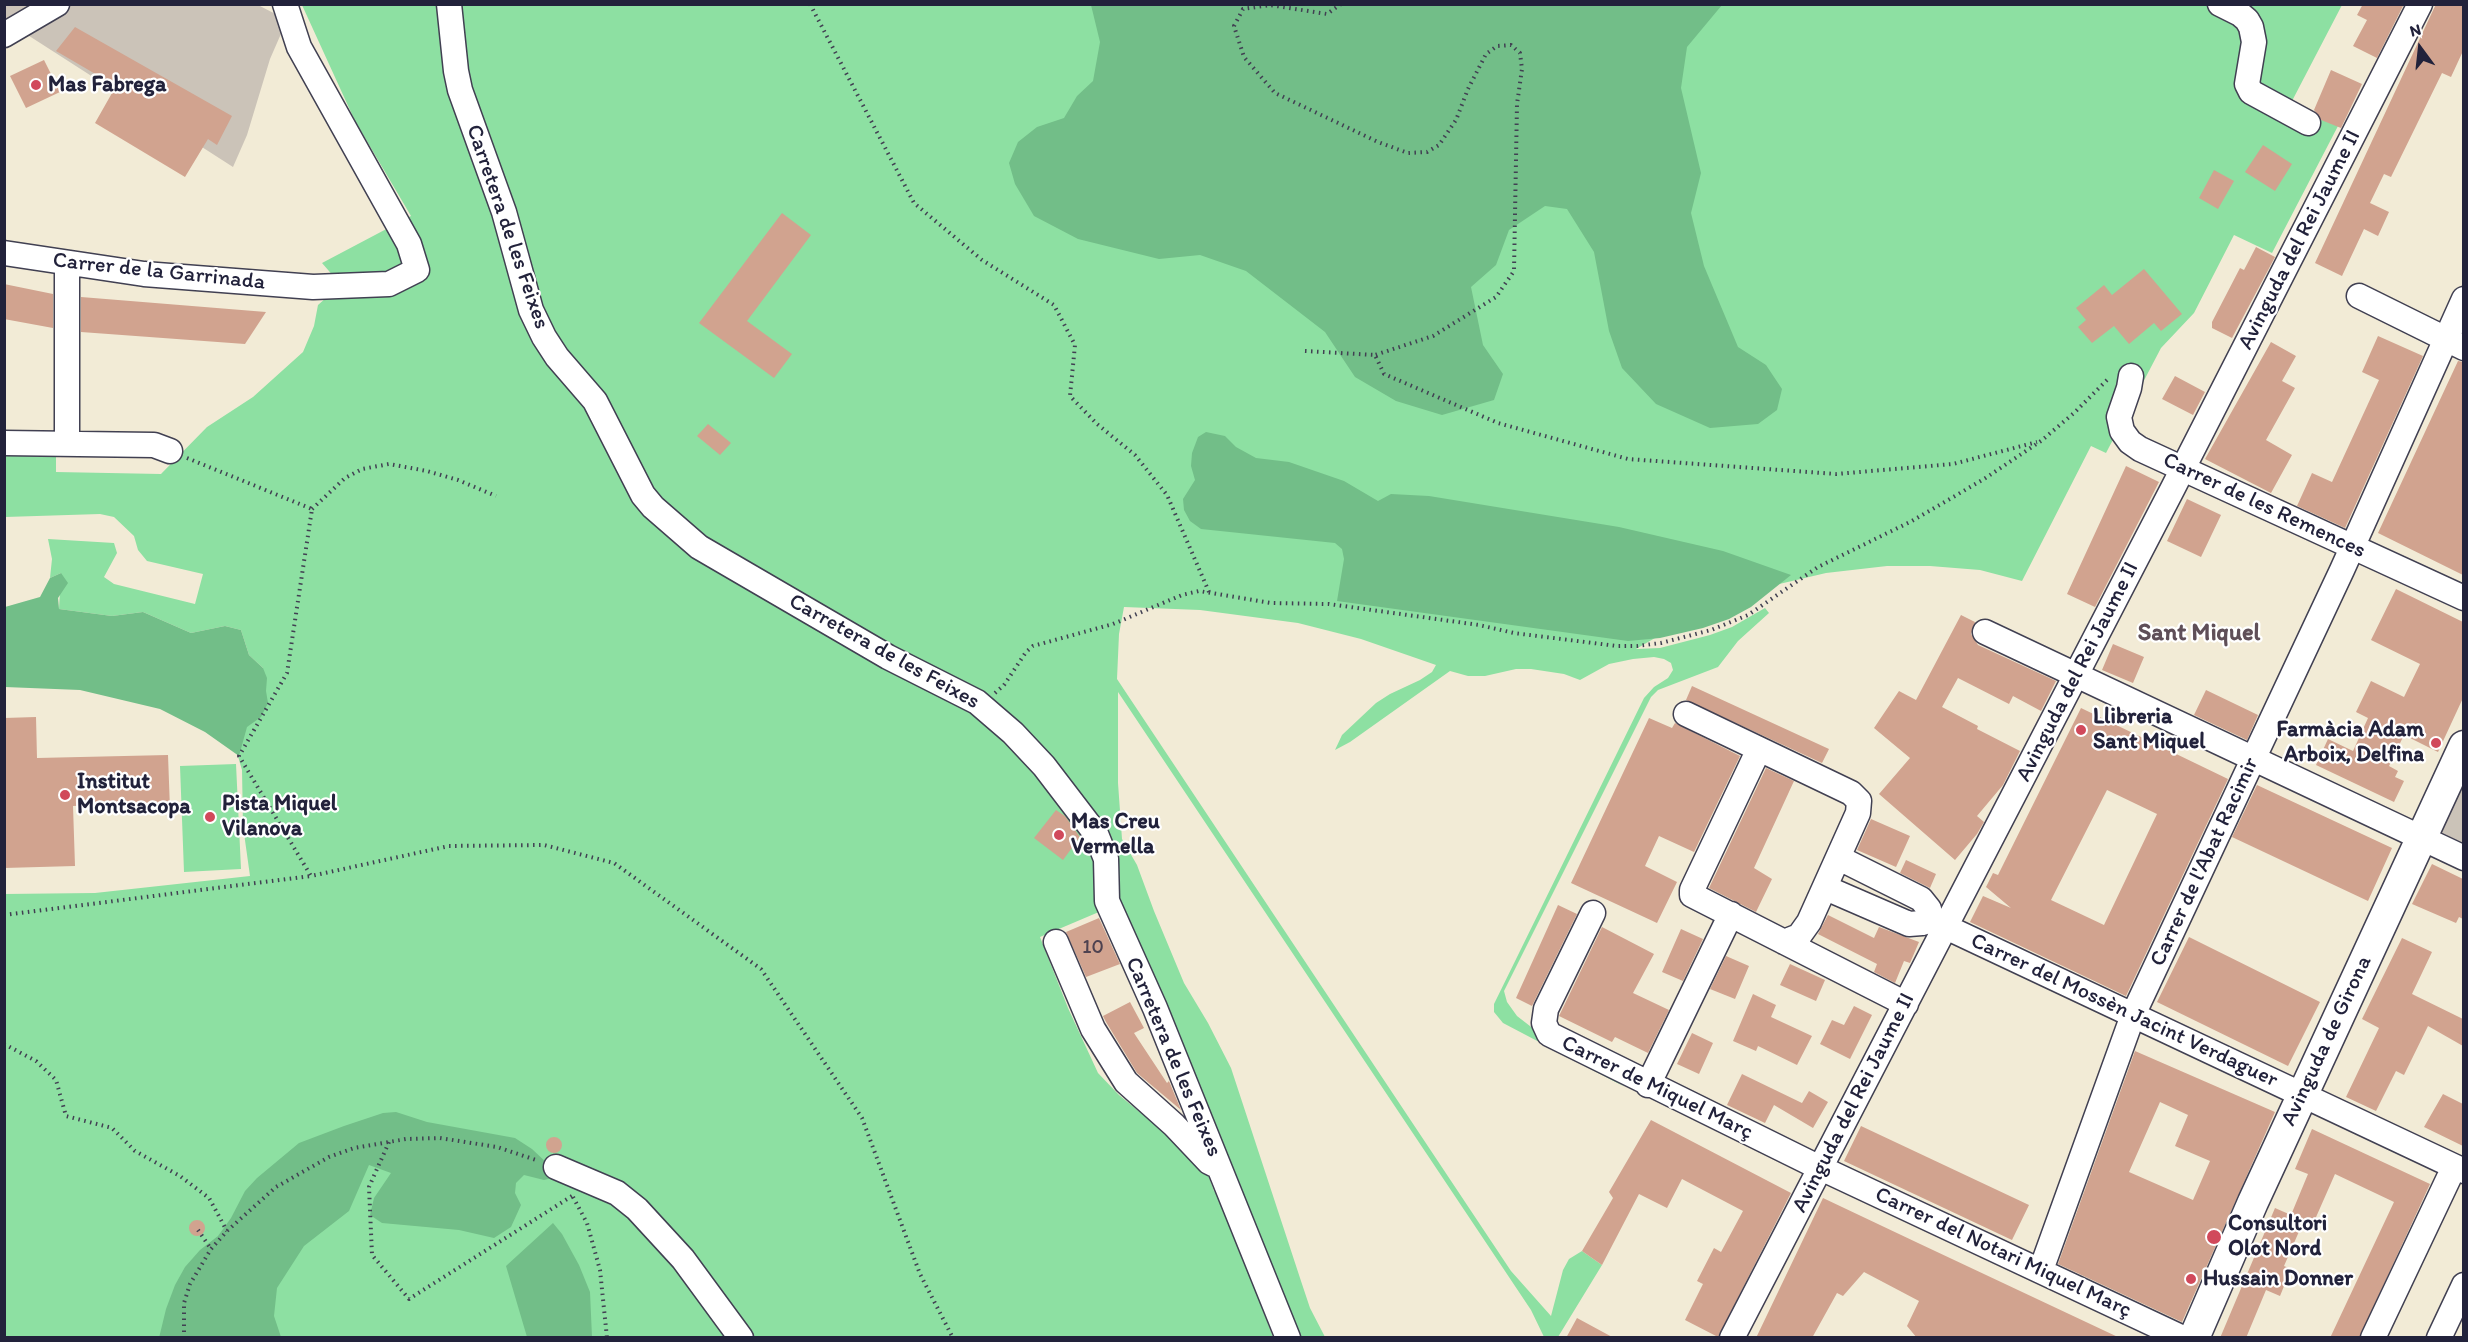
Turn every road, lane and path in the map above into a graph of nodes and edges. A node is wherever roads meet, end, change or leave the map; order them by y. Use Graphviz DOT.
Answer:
graph roads {
  1 [pos="57,4"];
  2 [pos="285,4"];
  3 [pos="449,4"];
  4 [pos="810,4"];
  5 [pos="1341,4"];
  6 [pos="2220,4"];
  7 [pos="2420,4"];
  8 [pos="4,35"];
  9 [pos="2308,123"];
  10 [pos="4,253"];
  11 [pos="67,264"];
  12 [pos="2359,296"];
  13 [pos="2463,299"];
  14 [pos="2454,344"];
  15 [pos="1305,351"];
  16 [pos="1375,355"];
  17 [pos="2130,376"];
  18 [pos="2041,441"];
  19 [pos="67,442"];
  20 [pos="4,443"];
  21 [pos="170,451"];
  22 [pos="2183,468"];
  23 [pos="496,496"];
  24 [pos="312,509"];
  25 [pos="2352,546"];
  26 [pos="1209,592"];
  27 [pos="2463,598"];
  28 [pos="1985,632"];
  29 [pos="2076,676"];
  30 [pos="971,699"];
  31 [pos="1686,714"];
  32 [pos="2463,746"];
  33 [pos="1759,749"];
  34 [pos="2254,759"];
  35 [pos="2421,837"];
  36 [pos="1839,858"];
  37 [pos="2463,858"];
  38 [pos="311,876"];
  39 [pos="1826,888"];
  40 [pos="1593,913"];
  41 [pos="1731,914"];
  42 [pos="4,915"];
  43 [pos="1939,923"];
  44 [pos="1056,942"];
  45 [pos="1784,942"];
  46 [pos="1906,1004"];
  47 [pos="2133,1015"];
  48 [pos="4,1044"];
  49 [pos="1648,1085"];
  50 [pos="2303,1095"];
  51 [pos="389,1142"];
  52 [pos="556,1167"];
  53 [pos="1219,1168"];
  54 [pos="1821,1168"];
  55 [pos="2459,1169"];
  56 [pos="572,1195"];
  57 [pos="198,1230"];
  58 [pos="227,1231"];
  59 [pos="211,1249"];
  60 [pos="2041,1270"];
  61 [pos="2463,1285"];
  62 [pos="184,1338"];
  63 [pos="607,1338"];
  64 [pos="741,1338"];
  65 [pos="953,1338"];
  66 [pos="1288,1338"];
  67 [pos="1732,1338"];
  68 [pos="2184,1338"];
  69 [pos="2193,1338"];
  70 [pos="2373,1338"];
  71 [pos="2439,1338"];
  1 -- 8 [label="street"];
  2 -- 11 [label="street, Carrer de la Garrinada"];
  3 -- 30 [label="street, Carretera de les Feixes"];
  4 -- 26 [label="path"];
  5 -- 16 [label="path"];
  6 -- 9 [label="street"];
  7 -- 22 [label="street, Avinguda del Rei Jaume II"];
  10 -- 11 [label="street, Carrer de la Garrinada"];
  11 -- 19 [label="street"];
  12 -- 14 [label="street"];
  13 -- 14 [label="street, Carrer de l'Abat Racimir"];
  14 -- 25 [label="street, Carrer de l'Abat Racimir"];
  15 -- 16 [label="path"];
  16 -- 18 [label="path"];
  17 -- 18 [label="path"];
  17 -- 22 [label="street, Carrer de les Remences"];
  18 -- 26 [label="path"];
  19 -- 20 [label="street"];
  19 -- 21 [label="street"];
  21 -- 24 [label="path"];
  22 -- 25 [label="street, Carrer de les Remences"];
  22 -- 29 [label="street, Avinguda del Rei Jaume II"];
  23 -- 24 [label="path"];
  24 -- 38 [label="path"];
  25 -- 27 [label="street, Carrer de les Remences"];
  25 -- 34 [label="street, Carrer de l'Abat Racimir"];
  26 -- 30 [label="path"];
  28 -- 29 [label="street"];
  29 -- 34 [label="street"];
  29 -- 43 [label="street, Avinguda del Rei Jaume II"];
  30 -- 53 [label="street, Carretera de les Feixes"];
  31 -- 33 [label="street"];
  32 -- 35 [label="main road, Avinguda de Girona"];
  33 -- 36 [label="street"];
  33 -- 41 [label="street"];
  34 -- 35 [label="street"];
  34 -- 47 [label="street, Carrer de l'Abat Racimir"];
  35 -- 37 [label="street"];
  35 -- 50 [label="main road, Avinguda de Girona"];
  36 -- 39 [label="street"];
  36 -- 43 [label="street"];
  38 -- 42 [label="path"];
  38 -- 65 [label="path"];
  39 -- 43 [label="street"];
  39 -- 45 [label="street"];
  40 -- 49 [label="street, Carrer de Miquel Març"];
  41 -- 45 [label="street"];
  41 -- 49 [label="street"];
  43 -- 46 [label="street, Avinguda del Rei Jaume II"];
  43 -- 47 [label="street, Carrer del Mossèn Jacint Verdaguer"];
  44 -- 53 [label="street"];
  45 -- 46 [label="street"];
  46 -- 54 [label="street, Avinguda del Rei Jaume II"];
  47 -- 50 [label="street, Carrer del Mossèn Jacint Verdaguer"];
  47 -- 60 [label="street, Carrer de l'Abat Racimir"];
  48 -- 58 [label="path"];
  49 -- 54 [label="street, Carrer de Miquel Març"];
  50 -- 55 [label="street, Carrer del Mossèn Jacint Verdaguer"];
  50 -- 69 [label="main road, Avinguda de Girona"];
  51 -- 52 [label="path"];
  51 -- 56 [label="path"];
  51 -- 58 [label="path"];
  52 -- 56 [label="path"];
  52 -- 64 [label="street"];
  53 -- 66 [label="street, Carretera de les Feixes"];
  54 -- 60 [label="street, Carrer del Notari Miquel Març"];
  54 -- 67 [label="street, Avinguda del Rei Jaume II"];
  55 -- 70 [label="street"];
  56 -- 63 [label="path"];
  57 -- 59 [label="path"];
  58 -- 59 [label="path"];
  59 -- 62 [label="path"];
  60 -- 68 [label="street, Carrer del Notari Miquel Març"];
  61 -- 71 [label="street"];
}
